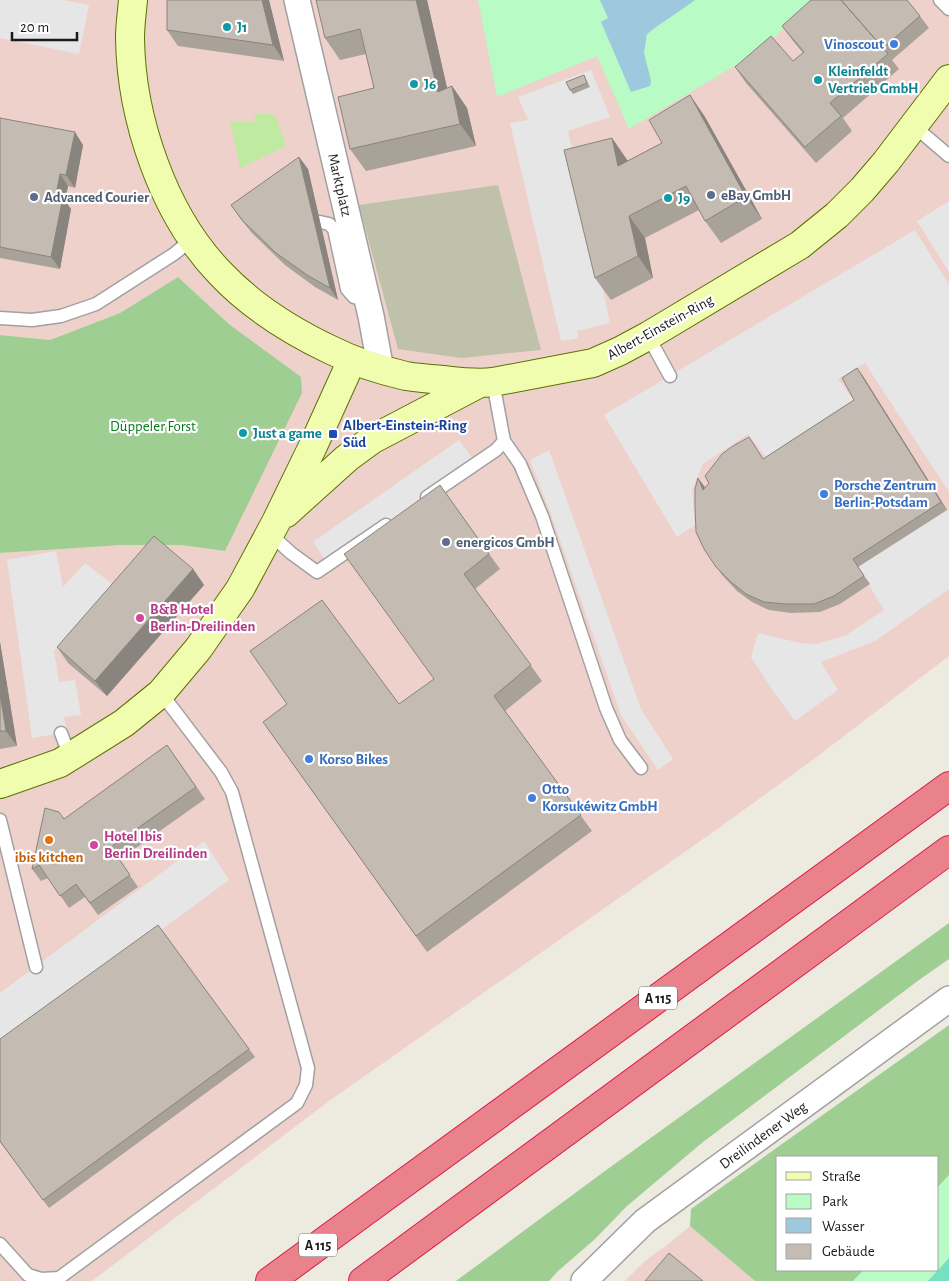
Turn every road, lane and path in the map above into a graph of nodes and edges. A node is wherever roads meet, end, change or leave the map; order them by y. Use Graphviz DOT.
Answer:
graph roads {
  1 [pos="133,0"];
  2 [pos="297,0"];
  3 [pos="940,0"];
  4 [pos="949,9"];
  5 [pos="949,79"];
  6 [pos="914,126"];
  7 [pos="949,156"];
  8 [pos="320,222"];
  9 [pos="192,239"];
  10 [pos="367,299"];
  11 [pos="0,318"];
  12 [pos="648,336"];
  13 [pos="352,360"];
  14 [pos="381,370"];
  15 [pos="670,376"];
  16 [pos="486,383"];
  17 [pos="504,441"];
  18 [pos="419,503"];
  19 [pos="394,519"];
  20 [pos="273,527"];
  21 [pos="161,692"];
  22 [pos="641,768"];
  23 [pos="0,784"];
  24 [pos="949,786"];
  25 [pos="0,820"];
  26 [pos="949,850"];
  27 [pos="36,966"];
  28 [pos="949,999"];
  29 [pos="0,1244"];
  30 [pos="270,1281"];
  31 [pos="363,1281"];
  32 [pos="584,1281"];
  1 -- 9 [label="street, Albert-Einstein-Ring"];
  2 -- 10 [label="street, Marktplatz"];
  3 -- 4 [label="lane"];
  5 -- 6 [label="street, Albert-Einstein-Ring"];
  6 -- 7 [label="lane"];
  6 -- 12 [label="street, Albert-Einstein-Ring"];
  8 -- 10 [label="lane"];
  9 -- 11 [label="lane"];
  9 -- 13 [label="street, Albert-Einstein-Ring"];
  10 -- 14 [label="street, Marktplatz"];
  12 -- 15 [label="lane"];
  12 -- 16 [label="street, Albert-Einstein-Ring"];
  13 -- 14 [label="street, Albert-Einstein-Ring"];
  13 -- 20 [label="street"];
  14 -- 16 [label="street, Albert-Einstein-Ring"];
  16 -- 17 [label="lane"];
  16 -- 20 [label="street"];
  17 -- 18 [label="lane"];
  17 -- 22 [label="lane"];
  19 -- 20 [label="lane"];
  20 -- 21 [label="street"];
  21 -- 23 [label="street"];
  21 -- 29 [label="lane"];
  24 -- 30 [label="highway, A 115"];
  25 -- 27 [label="lane"];
  26 -- 31 [label="highway"];
  28 -- 32 [label="street, Dreilindener Weg"];
}
